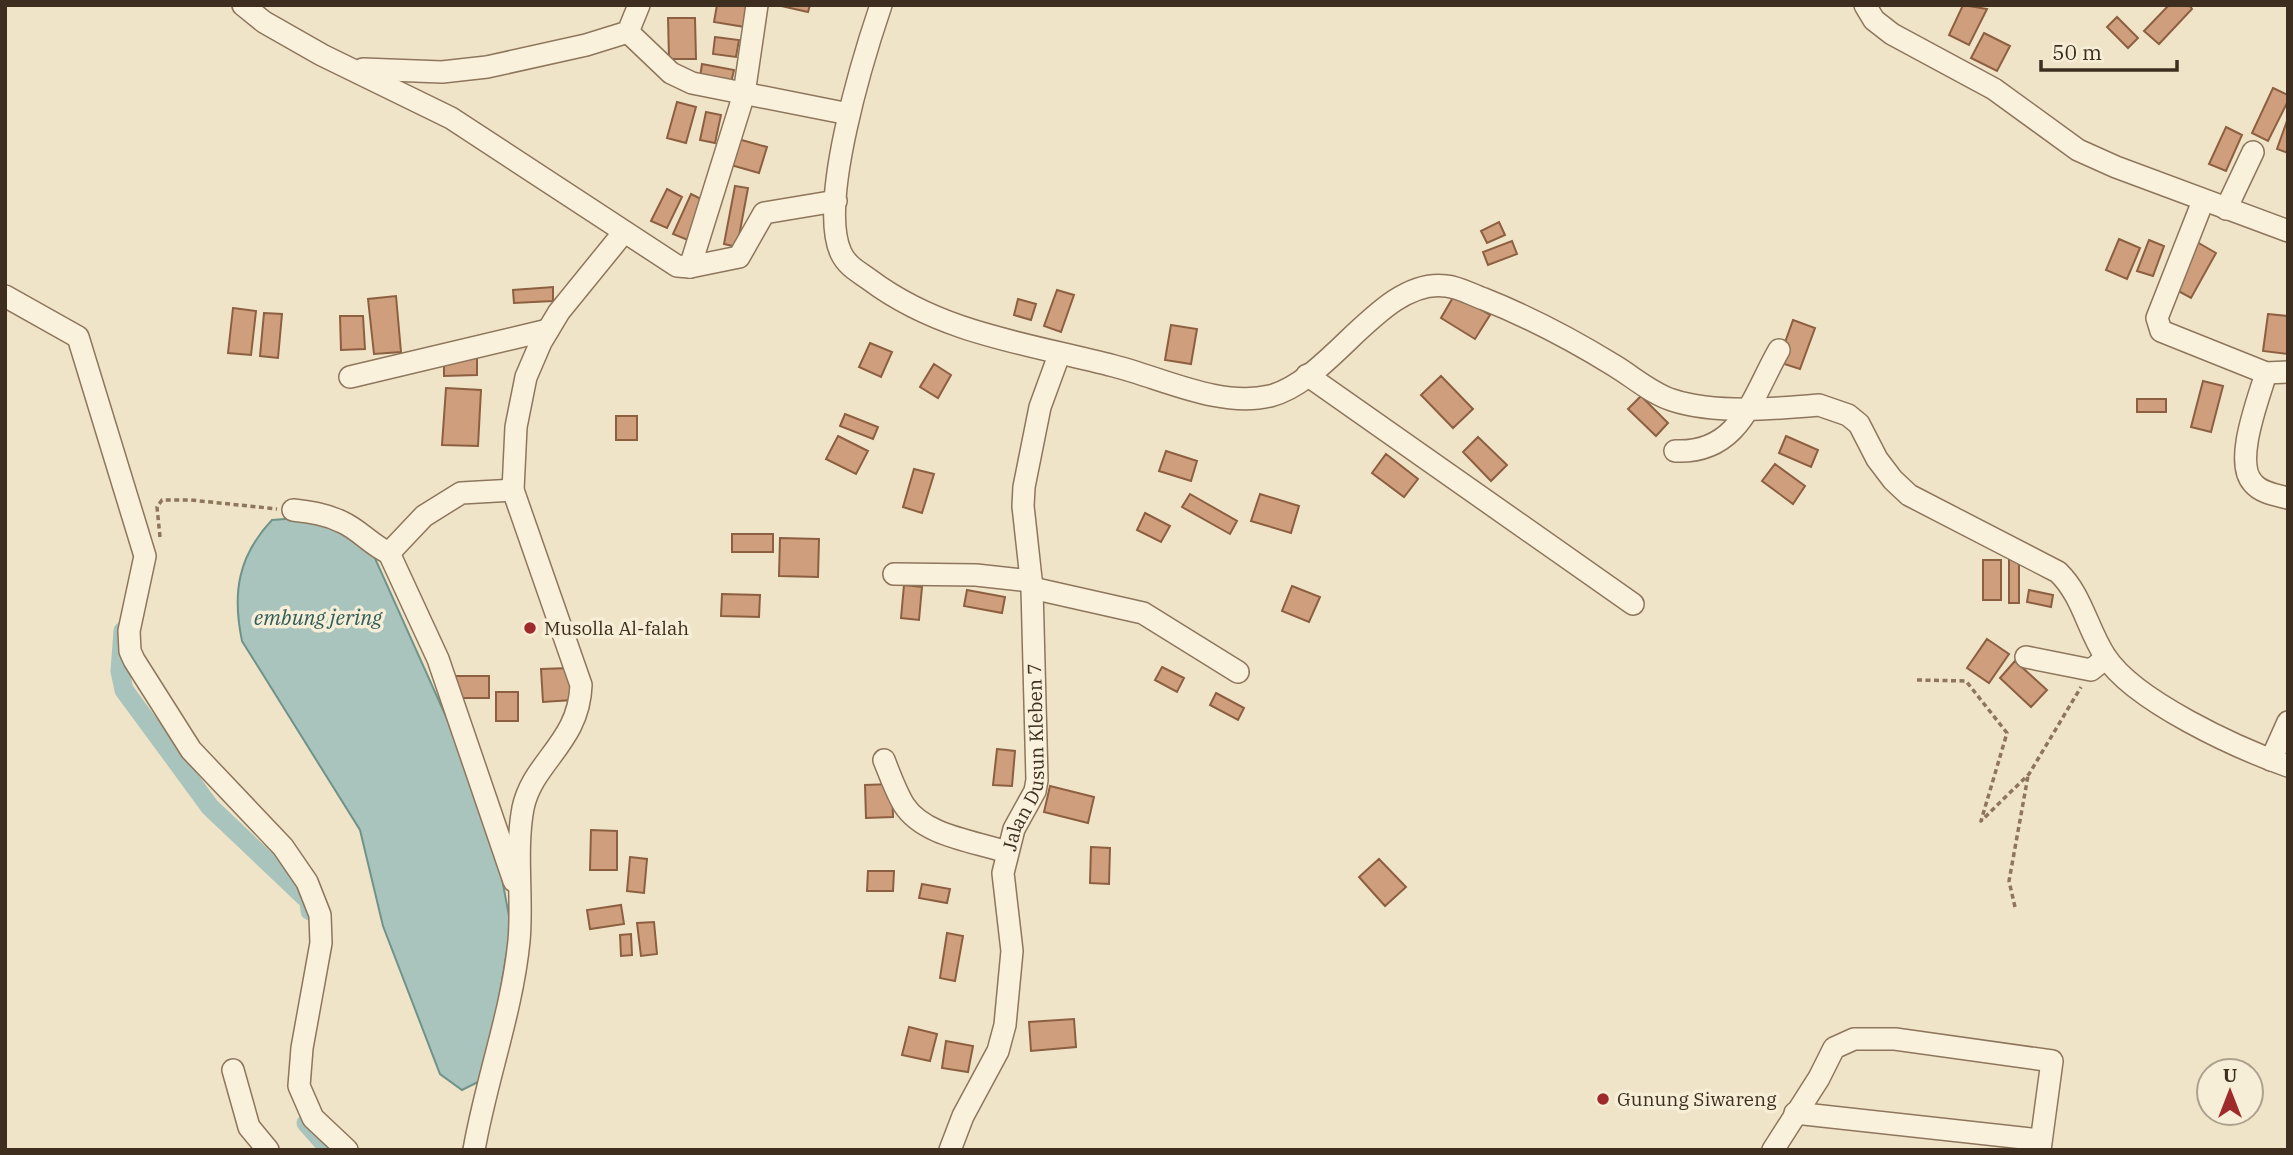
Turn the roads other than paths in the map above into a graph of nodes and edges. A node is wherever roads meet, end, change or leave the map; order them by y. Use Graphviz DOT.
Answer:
graph roads {
  1 [pos="243,5"];
  2 [pos="639,5"];
  3 [pos="757,5"];
  4 [pos="881,5"];
  5 [pos="1865,5"];
  6 [pos="628,32"];
  7 [pos="350,69"];
  8 [pos="442,72"];
  9 [pos="744,94"];
  10 [pos="427,105"];
  11 [pos="849,114"];
  12 [pos="2253,152"];
  13 [pos="836,201"];
  14 [pos="2203,201"];
  15 [pos="2226,209"];
  16 [pos="2288,231"];
  17 [pos="624,232"];
  18 [pos="690,267"];
  19 [pos="5,296"];
  20 [pos="548,330"];
  21 [pos="1779,350"];
  22 [pos="1059,355"];
  23 [pos="2288,372"];
  24 [pos="2266,373"];
  25 [pos="1307,375"];
  26 [pos="350,377"];
  27 [pos="1748,408"];
  28 [pos="1675,451"];
  29 [pos="513,490"];
  30 [pos="2288,498"];
  31 [pos="293,510"];
  32 [pos="389,553"];
  33 [pos="894,574"];
  34 [pos="1032,584"];
  35 [pos="1633,604"];
  36 [pos="2026,657"];
  37 [pos="2099,664"];
  38 [pos="1238,672"];
  39 [pos="2288,722"];
  40 [pos="884,760"];
  41 [pos="2280,763"];
  42 [pos="1006,852"];
  43 [pos="517,891"];
  44 [pos="233,1070"];
  45 [pos="1795,1112"];
  46 [pos="2040,1145"];
  47 [pos="268,1150"];
  48 [pos="347,1150"];
  49 [pos="474,1150"];
  50 [pos="950,1150"];
  51 [pos="1773,1150"];
  1 -- 7 [label="street"];
  2 -- 6 [label="street"];
  3 -- 9 [label="street"];
  4 -- 11 [label="street"];
  5 -- 14 [label="street"];
  6 -- 8 [label="street"];
  6 -- 9 [label="street"];
  7 -- 8 [label="street"];
  7 -- 10 [label="street"];
  8 -- 10 [label="street"];
  9 -- 11 [label="street"];
  9 -- 18 [label="street"];
  10 -- 17 [label="street"];
  11 -- 13 [label="street"];
  12 -- 15 [label="street"];
  13 -- 18 [label="street"];
  13 -- 22 [label="street"];
  14 -- 15 [label="street"];
  14 -- 24 [label="street"];
  15 -- 16 [label="street"];
  17 -- 18 [label="street"];
  17 -- 20 [label="street"];
  19 -- 48 [label="street"];
  20 -- 26 [label="street"];
  20 -- 29 [label="street"];
  21 -- 27 [label="street"];
  22 -- 25 [label="street"];
  22 -- 34 [label="street, Jalan Dusun Kleben 7"];
  23 -- 24 [label="street"];
  24 -- 30 [label="street"];
  25 -- 27 [label="street"];
  25 -- 35 [label="street"];
  27 -- 28 [label="street"];
  27 -- 37 [label="street"];
  29 -- 32 [label="street"];
  29 -- 43 [label="street"];
  31 -- 32 [label="street"];
  32 -- 43 [label="street"];
  33 -- 34 [label="street"];
  34 -- 38 [label="street"];
  34 -- 42 [label="street, Jalan Dusun Kleben 7"];
  36 -- 37 [label="street"];
  37 -- 41 [label="street"];
  39 -- 41 [label="street"];
  40 -- 42 [label="street"];
  42 -- 50 [label="street, Jalan Dusun Kleben 7"];
  43 -- 49 [label="street"];
  44 -- 47 [label="street"];
  45 -- 46 [label="street"];
  45 -- 46 [label="street"];
  45 -- 51 [label="street"];
}
